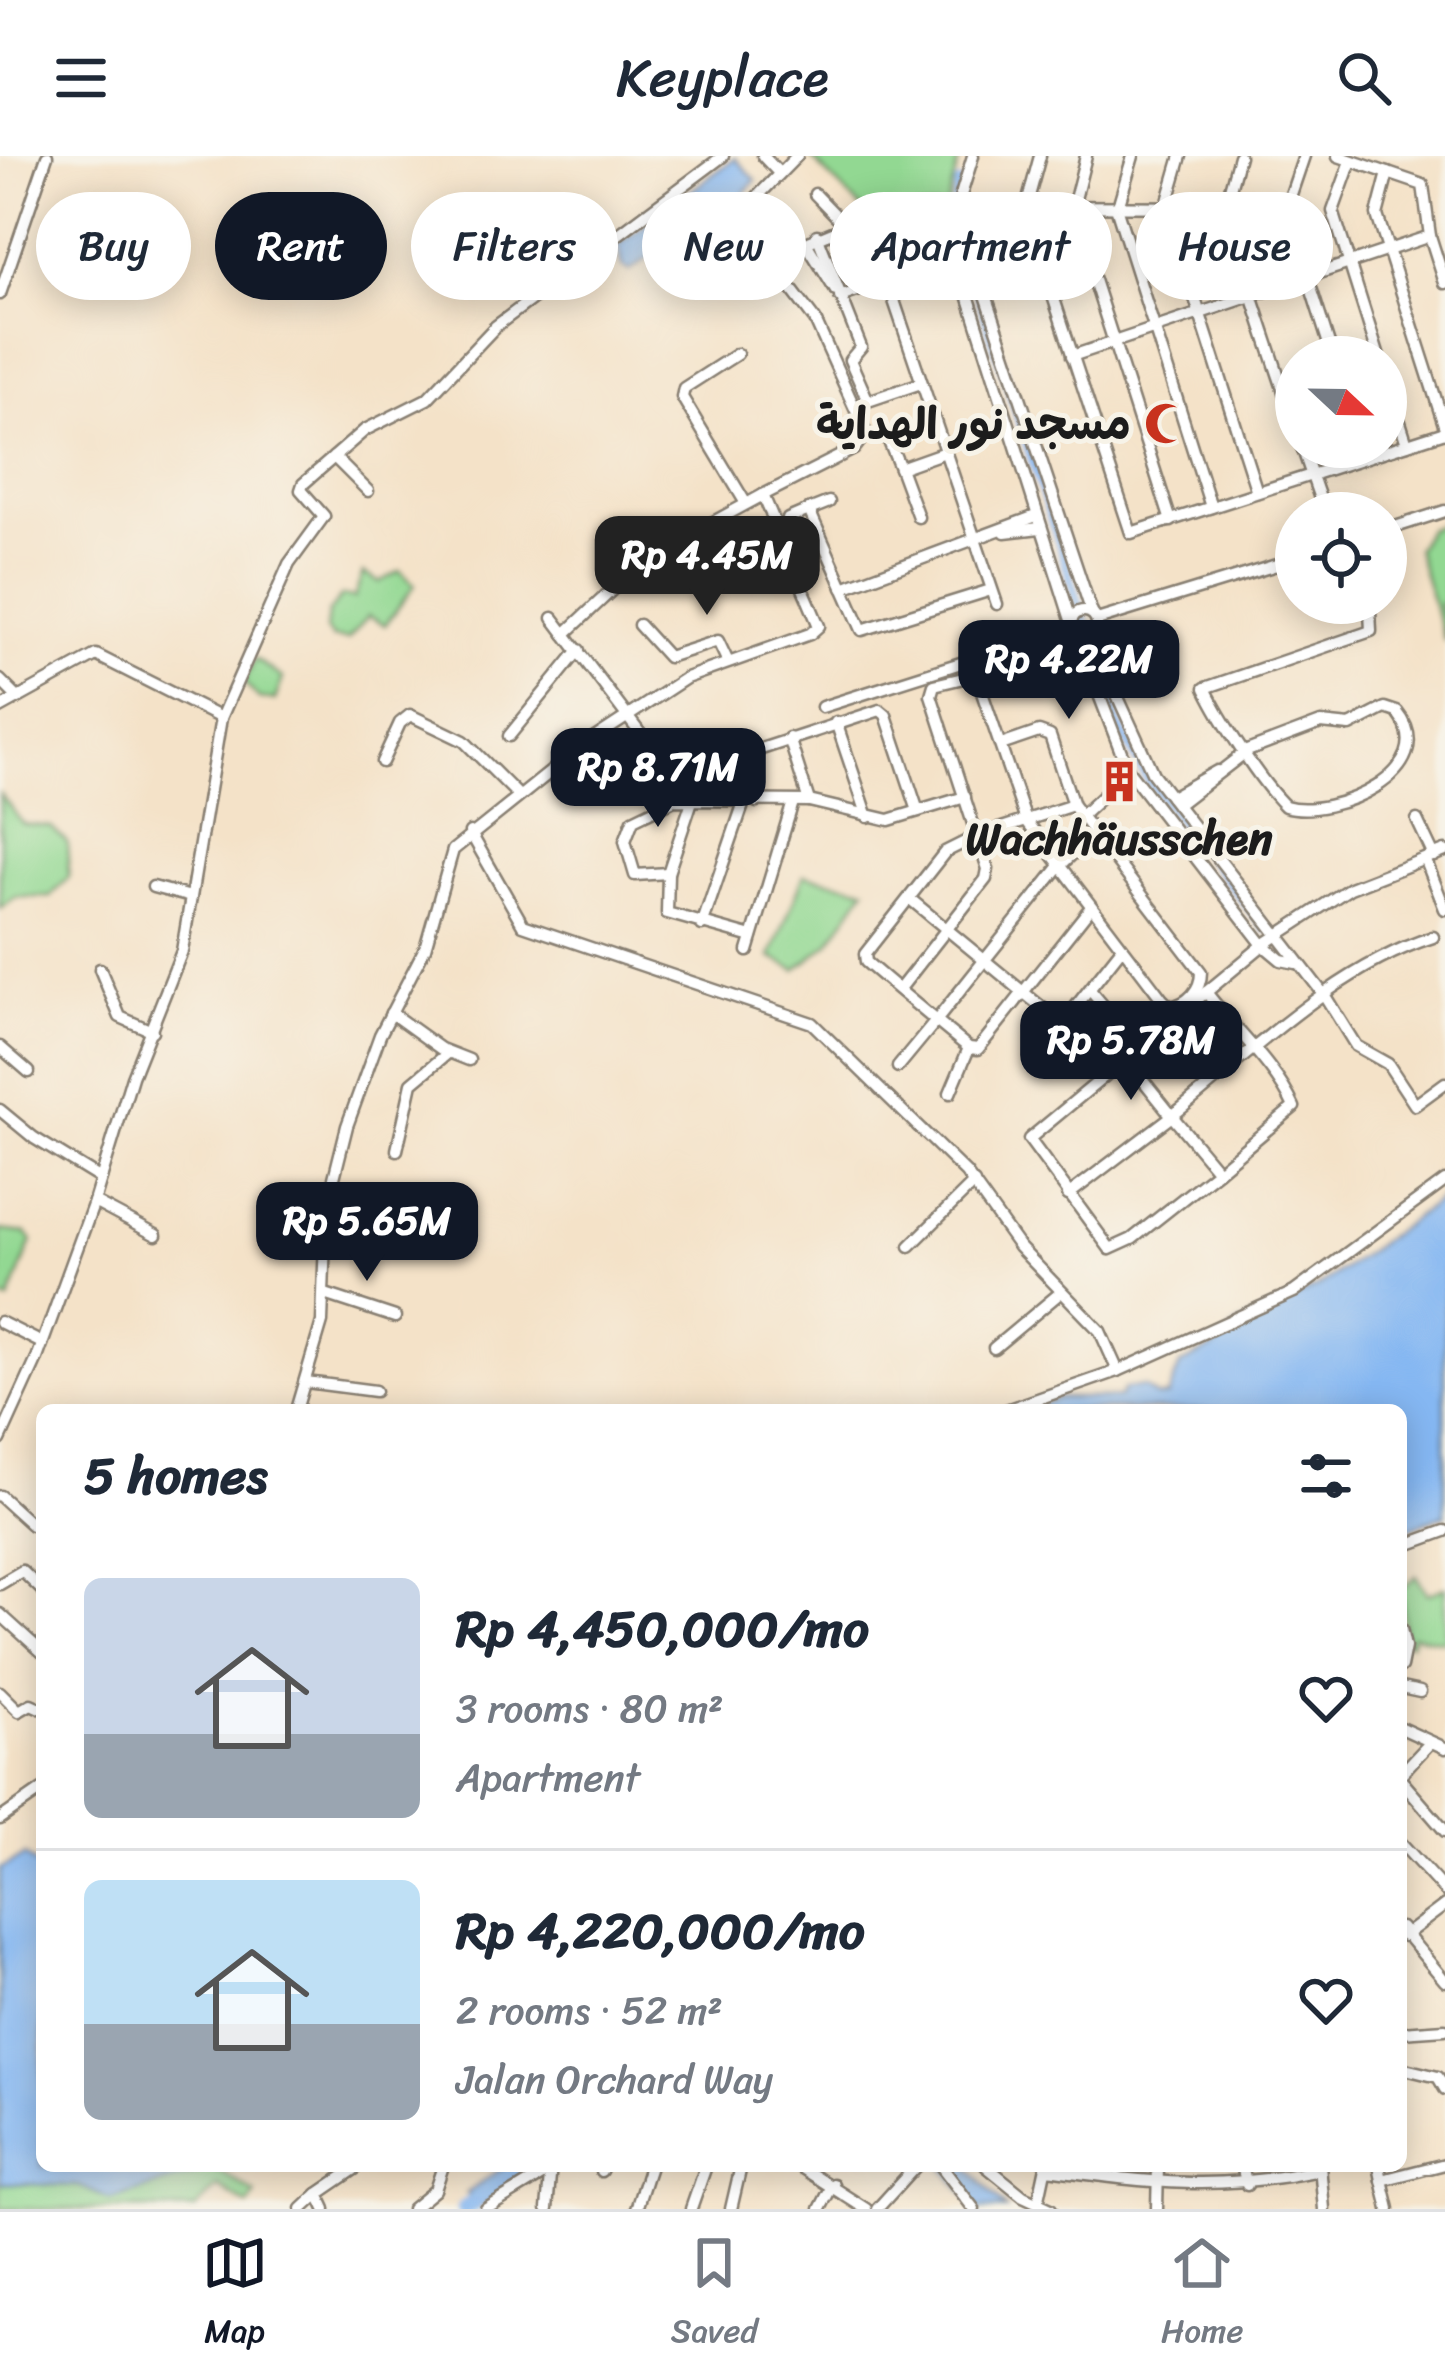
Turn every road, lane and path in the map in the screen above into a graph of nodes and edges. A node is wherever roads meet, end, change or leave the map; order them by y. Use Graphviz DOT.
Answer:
graph roads {
  1 [pos="47,156"];
  2 [pos="723,156"];
  3 [pos="763,156"];
  4 [pos="796,156"];
  5 [pos="973,156"];
  6 [pos="1040,156"];
  7 [pos="1086,156"];
  8 [pos="1133,156"];
  9 [pos="1181,156"];
  10 [pos="1239,156"];
  11 [pos="1304,156"];
  12 [pos="1344,158"];
  13 [pos="779,173"];
  14 [pos="1388,173"];
  15 [pos="1028,192"];
  16 [pos="1075,192"];
  17 [pos="1170,192"];
  18 [pos="1228,192"];
  19 [pos="1292,192"];
  20 [pos="814,194"];
  21 [pos="1136,207"];
  22 [pos="1112,208"];
  23 [pos="1117,208"];
  24 [pos="830,211"];
  25 [pos="830,230"];
  26 [pos="1430,236"];
  27 [pos="1389,251"];
  28 [pos="1349,263"];
  29 [pos="1333,269"];
  30 [pos="830,283"];
  31 [pos="1445,283"];
  32 [pos="0,294"];
  33 [pos="841,300"];
  34 [pos="893,300"];
  35 [pos="969,300"];
  36 [pos="1054,300"];
  37 [pos="1100,300"];
  38 [pos="1194,300"];
  39 [pos="1238,300"];
  40 [pos="1253,300"];
  41 [pos="1316,300"];
  42 [pos="1198,312"];
  43 [pos="1156,327"];
  44 [pos="1327,336"];
  45 [pos="1372,336"];
  46 [pos="1113,342"];
  47 [pos="737,354"];
  48 [pos="1072,356"];
  49 [pos="1275,365"];
  50 [pos="921,383"];
  51 [pos="1445,430"];
  52 [pos="885,432"];
  53 [pos="1407,444"];
  54 [pos="945,452"];
  55 [pos="334,457"];
  56 [pos="899,468"];
  57 [pos="1308,468"];
  58 [pos="1330,468"];
  59 [pos="1311,477"];
  60 [pos="368,491"];
  61 [pos="1257,492"];
  62 [pos="1317,492"];
  63 [pos="763,495"];
  64 [pos="745,502"];
  65 [pos="829,502"];
  66 [pos="1211,506"];
  67 [pos="809,511"];
  68 [pos="1445,511"];
  69 [pos="919,517"];
  70 [pos="788,519"];
  71 [pos="1171,521"];
  72 [pos="1038,522"];
  73 [pos="1407,523"];
  74 [pos="976,543"];
  75 [pos="1275,565"];
  76 [pos="843,588"];
  77 [pos="991,590"];
  78 [pos="997,604"];
  79 [pos="553,618"];
  80 [pos="1093,621"];
  81 [pos="1374,624"];
  82 [pos="640,625"];
  83 [pos="1074,627"];
  84 [pos="565,634"];
  85 [pos="579,650"];
  86 [pos="728,660"];
  87 [pos="0,680"];
  88 [pos="17,698"];
  89 [pos="822,707"];
  90 [pos="0,708"];
  91 [pos="221,718"];
  92 [pos="626,718"];
  93 [pos="836,722"];
  94 [pos="509,736"];
  95 [pos="789,738"];
  96 [pos="1001,745"];
  97 [pos="1246,751"];
  98 [pos="382,762"];
  99 [pos="664,765"];
  100 [pos="1128,770"];
  101 [pos="1136,783"];
  102 [pos="1108,791"];
  103 [pos="517,794"];
  104 [pos="965,796"];
  105 [pos="692,801"];
  106 [pos="809,801"];
  107 [pos="1174,801"];
  108 [pos="750,802"];
  109 [pos="793,802"];
  110 [pos="1078,810"];
  111 [pos="917,812"];
  112 [pos="868,817"];
  113 [pos="1025,818"];
  114 [pos="1417,820"];
  115 [pos="470,832"];
  116 [pos="1094,832"];
  117 [pos="977,836"];
  118 [pos="1435,856"];
  119 [pos="1059,867"];
  120 [pos="668,873"];
  121 [pos="153,887"];
  122 [pos="190,897"];
  123 [pos="910,898"];
  124 [pos="1090,907"];
  125 [pos="1445,909"];
  126 [pos="702,925"];
  127 [pos="948,930"];
  128 [pos="1277,936"];
  129 [pos="752,937"];
  130 [pos="1432,937"];
  131 [pos="1263,945"];
  132 [pos="1122,948"];
  133 [pos="748,951"];
  134 [pos="985,961"];
  135 [pos="1296,963"];
  136 [pos="100,969"];
  137 [pos="899,990"];
  138 [pos="1090,990"];
  139 [pos="1025,992"];
  140 [pos="1206,992"];
  141 [pos="1325,996"];
  142 [pos="391,1013"];
  143 [pos="937,1021"];
  144 [pos="1063,1024"];
  145 [pos="152,1031"];
  146 [pos="0,1047"];
  147 [pos="969,1048"];
  148 [pos="1254,1051"];
  149 [pos="448,1053"];
  150 [pos="469,1060"];
  151 [pos="1127,1060"];
  152 [pos="898,1067"];
  153 [pos="29,1072"];
  154 [pos="1445,1083"];
  155 [pos="950,1093"];
  156 [pos="0,1110"];
  157 [pos="1172,1115"];
  158 [pos="398,1150"];
  159 [pos="1218,1171"];
  160 [pos="100,1179"];
  161 [pos="1445,1181"];
  162 [pos="974,1183"];
  163 [pos="1068,1195"];
  164 [pos="94,1202"];
  165 [pos="156,1235"];
  166 [pos="910,1246"];
  167 [pos="1060,1292"];
  168 [pos="325,1294"];
  169 [pos="395,1317"];
  170 [pos="0,1322"];
  171 [pos="42,1343"];
  172 [pos="994,1348"];
  173 [pos="1118,1371"];
  174 [pos="306,1382"];
  175 [pos="375,1391"];
  176 [pos="0,1402"];
  177 [pos="298,1404"];
  178 [pos="1023,1404"];
  179 [pos="14,1410"];
  180 [pos="0,1441"];
  181 [pos="0,1496"];
  182 [pos="32,1525"];
  183 [pos="1445,1531"];
  184 [pos="1407,1545"];
  185 [pos="0,1584"];
  186 [pos="36,1584"];
  187 [pos="0,1614"];
  188 [pos="36,1647"];
  189 [pos="1407,1689"];
  190 [pos="1420,1692"];
  191 [pos="0,1694"];
  192 [pos="36,1706"];
  193 [pos="1407,1731"];
  194 [pos="1430,1744"];
  195 [pos="1445,1748"];
  196 [pos="1407,1770"];
  197 [pos="1407,1784"];
  198 [pos="36,1794"];
  199 [pos="0,1820"];
  200 [pos="1445,1831"];
  201 [pos="1407,1850"];
  202 [pos="1445,1891"];
  203 [pos="1445,1905"];
  204 [pos="1407,1930"];
  205 [pos="1407,1938"];
  206 [pos="1445,1981"];
  207 [pos="1445,2029"];
  208 [pos="1407,2032"];
  209 [pos="1407,2069"];
  210 [pos="1445,2089"];
  211 [pos="1445,2164"];
  212 [pos="350,2172"];
  213 [pos="441,2172"];
  214 [pos="545,2172"];
  215 [pos="552,2172"];
  216 [pos="648,2172"];
  217 [pos="704,2172"];
  218 [pos="740,2172"];
  219 [pos="813,2172"];
  220 [pos="911,2172"];
  221 [pos="946,2172"];
  222 [pos="994,2172"];
  223 [pos="1045,2172"];
  224 [pos="1081,2172"];
  225 [pos="1158,2172"];
  226 [pos="1244,2172"];
  227 [pos="1303,2172"];
  228 [pos="1320,2172"];
  229 [pos="1380,2172"];
  230 [pos="1382,2180"];
  231 [pos="1158,2183"];
  232 [pos="833,2184"];
  233 [pos="1247,2185"];
  234 [pos="318,2194"];
  235 [pos="1038,2203"];
  236 [pos="302,2209"];
  237 [pos="325,2209"];
  238 [pos="412,2209"];
  239 [pos="486,2209"];
  240 [pos="547,2209"];
  241 [pos="636,2209"];
  242 [pos="691,2209"];
  243 [pos="731,2209"];
  244 [pos="820,2209"];
  245 [pos="865,2209"];
  246 [pos="878,2209"];
  247 [pos="974,2209"];
  248 [pos="1051,2209"];
  249 [pos="1156,2209"];
  250 [pos="1324,2209"];
  251 [pos="1389,2209"];
  1 -- 32 [label="street"];
  2 -- 55 [label="street"];
  3 -- 13 [label="street"];
  4 -- 13 [label="street"];
  5 -- 80 [label="street"];
  6 -- 15 [label="street"];
  7 -- 16 [label="street"];
  8 -- 23 [label="street"];
  9 -- 17 [label="street"];
  10 -- 18 [label="street"];
  11 -- 19 [label="street"];
  12 -- 14 [label="street"];
  12 -- 28 [label="street"];
  13 -- 63 [label="street"];
  14 -- 26 [label="street"];
  14 -- 27 [label="street"];
  20 -- 24 [label="street"];
  21 -- 23 [label="street"];
  22 -- 23 [label="street"];
  23 -- 43 [label="street"];
  25 -- 30 [label="street"];
  26 -- 27 [label="street"];
  26 -- 31 [label="street"];
  27 -- 28 [label="street"];
  27 -- 51 [label="street"];
  28 -- 29 [label="street"];
  28 -- 45 [label="street"];
  33 -- 50 [label="street"];
  34 -- 50 [label="street"];
  35 -- 72 [label="street"];
  36 -- 48 [label="street"];
  37 -- 46 [label="street"];
  38 -- 42 [label="street"];
  39 -- 42 [label="street"];
  40 -- 49 [label="street"];
  41 -- 44 [label="street"];
  42 -- 43 [label="street"];
  42 -- 61 [label="street"];
  43 -- 46 [label="street"];
  43 -- 66 [label="street"];
  46 -- 48 [label="street"];
  46 -- 71 [label="street"];
  47 -- 64 [label="street"];
  48 -- 71 [label="street"];
  50 -- 54 [label="street"];
  51 -- 53 [label="street"];
  52 -- 56 [label="street"];
  54 -- 56 [label="street"];
  54 -- 74 [label="street"];
  55 -- 60 [label="street"];
  55 -- 91 [label="street"];
  56 -- 69 [label="street"];
  57 -- 59 [label="street"];
  58 -- 59 [label="street"];
  59 -- 61 [label="street"];
  59 -- 62 [label="street"];
  61 -- 66 [label="street"];
  63 -- 64 [label="street"];
  63 -- 86 [label="street"];
  64 -- 84 [label="street"];
  65 -- 67 [label="street"];
  66 -- 71 [label="street"];
  67 -- 70 [label="street"];
  67 -- 76 [label="street"];
  68 -- 73 [label="street"];
  72 -- 74 [label="street"];
  72 -- 83 [label="street"];
  74 -- 76 [label="street"];
  74 -- 77 [label="street"];
  75 -- 80 [label="street"];
  76 -- 77 [label="street"];
  77 -- 78 [label="street"];
  79 -- 84 [label="street"];
  80 -- 83 [label="street"];
  80 -- 83 [label="street"];
  80 -- 107 [label="street"];
  81 -- 97 [label="street"];
  82 -- 86 [label="street"];
  83 -- 89 [label="street"];
  83 -- 100 [label="street"];
  84 -- 85 [label="street"];
  85 -- 92 [label="street"];
  85 -- 94 [label="street"];
  86 -- 92 [label="street"];
  87 -- 88 [label="street"];
  88 -- 90 [label="street"];
  88 -- 91 [label="street"];
  91 -- 122 [label="street"];
  92 -- 99 [label="street"];
  92 -- 103 [label="street"];
  93 -- 95 [label="street"];
  93 -- 111 [label="street"];
  93 -- 112 [label="street"];
  95 -- 106 [label="street"];
  95 -- 108 [label="street"];
  96 -- 104 [label="street"];
  96 -- 110 [label="street"];
  96 -- 113 [label="street"];
  97 -- 97 [label="street"];
  97 -- 107 [label="street"];
  98 -- 103 [label="street"];
  100 -- 101 [label="street"];
  100 -- 102 [label="street"];
  101 -- 102 [label="street"];
  101 -- 131 [label="street"];
  102 -- 110 [label="street"];
  103 -- 115 [label="street"];
  104 -- 111 [label="street"];
  104 -- 117 [label="street"];
  105 -- 108 [label="street"];
  105 -- 120 [label="street"];
  105 -- 120 [label="street"];
  106 -- 109 [label="street"];
  106 -- 112 [label="street"];
  107 -- 128 [label="street"];
  108 -- 109 [label="street"];
  108 -- 126 [label="street"];
  109 -- 129 [label="street"];
  110 -- 113 [label="street"];
  110 -- 116 [label="street"];
  111 -- 112 [label="street"];
  113 -- 117 [label="street"];
  113 -- 119 [label="street"];
  114 -- 118 [label="street"];
  115 -- 142 [label="street"];
  115 -- 162 [label="street"];
  116 -- 119 [label="street"];
  116 -- 132 [label="street"];
  117 -- 123 [label="street"];
  117 -- 127 [label="street"];
  118 -- 125 [label="street"];
  118 -- 128 [label="street"];
  119 -- 124 [label="street"];
  119 -- 134 [label="street"];
  120 -- 126 [label="street"];
  121 -- 122 [label="street"];
  122 -- 145 [label="street"];
  123 -- 127 [label="street"];
  123 -- 137 [label="street"];
  124 -- 132 [label="street"];
  124 -- 139 [label="street"];
  126 -- 129 [label="street"];
  127 -- 134 [label="street"];
  127 -- 137 [label="street"];
  128 -- 131 [label="street"];
  128 -- 135 [label="street"];
  129 -- 133 [label="street"];
  130 -- 141 [label="street"];
  131 -- 135 [label="street"];
  131 -- 140 [label="street"];
  132 -- 138 [label="street"];
  134 -- 139 [label="street"];
  134 -- 143 [label="street"];
  135 -- 141 [label="street"];
  136 -- 145 [label="street"];
  137 -- 143 [label="street"];
  138 -- 144 [label="street"];
  138 -- 144 [label="street"];
  139 -- 144 [label="street"];
  139 -- 147 [label="street"];
  140 -- 148 [label="street"];
  140 -- 151 [label="street"];
  141 -- 148 [label="street"];
  141 -- 154 [label="street"];
  142 -- 149 [label="street"];
  142 -- 168 [label="street"];
  143 -- 147 [label="street"];
  143 -- 152 [label="street"];
  145 -- 160 [label="street"];
  146 -- 153 [label="street"];
  147 -- 155 [label="street"];
  148 -- 157 [label="street"];
  148 -- 159 [label="street"];
  149 -- 150 [label="street"];
  149 -- 158 [label="street"];
  151 -- 157 [label="street"];
  151 -- 163 [label="street"];
  156 -- 160 [label="street"];
  157 -- 159 [label="street"];
  157 -- 163 [label="street"];
  159 -- 163 [label="street"];
  160 -- 164 [label="street"];
  161 -- 173 [label="street"];
  162 -- 166 [label="street"];
  162 -- 167 [label="street"];
  164 -- 165 [label="street"];
  164 -- 171 [label="street"];
  167 -- 172 [label="street"];
  167 -- 173 [label="street"];
  168 -- 169 [label="street"];
  168 -- 174 [label="street"];
  170 -- 171 [label="street"];
  171 -- 179 [label="street"];
  173 -- 178 [label="street"];
  174 -- 175 [label="street"];
  174 -- 177 [label="street"];
  176 -- 179 [label="street"];
  179 -- 180 [label="street"];
  181 -- 182 [label="street"];
  183 -- 184 [label="street"];
  185 -- 186 [label="street"];
  187 -- 188 [label="street"];
  189 -- 190 [label="street"];
  191 -- 192 [label="street"];
  193 -- 194 [label="street"];
  194 -- 195 [label="street"];
  194 -- 196 [label="street"];
  197 -- 200 [label="street"];
  198 -- 199 [label="street"];
  201 -- 202 [label="street"];
  203 -- 204 [label="street"];
  205 -- 206 [label="street"];
  207 -- 208 [label="street"];
  209 -- 210 [label="street"];
  211 -- 230 [label="street"];
  212 -- 234 [label="street"];
  213 -- 238 [label="street"];
  214 -- 239 [label="street"];
  215 -- 240 [label="street"];
  216 -- 241 [label="street"];
  217 -- 242 [label="street"];
  218 -- 243 [label="street"];
  219 -- 232 [label="street"];
  220 -- 246 [label="street"];
  221 -- 247 [label="street"];
  222 -- 235 [label="street"];
  223 -- 235 [label="street"];
  224 -- 231 [label="street"];
  225 -- 231 [label="street"];
  226 -- 233 [label="street"];
  227 -- 233 [label="street"];
  228 -- 250 [label="street"];
  229 -- 230 [label="street"];
  230 -- 251 [label="street"];
  231 -- 233 [label="street"];
  231 -- 249 [label="street"];
  232 -- 244 [label="street"];
  232 -- 245 [label="street"];
  234 -- 236 [label="street"];
  234 -- 237 [label="street"];
  235 -- 248 [label="street"];
}
